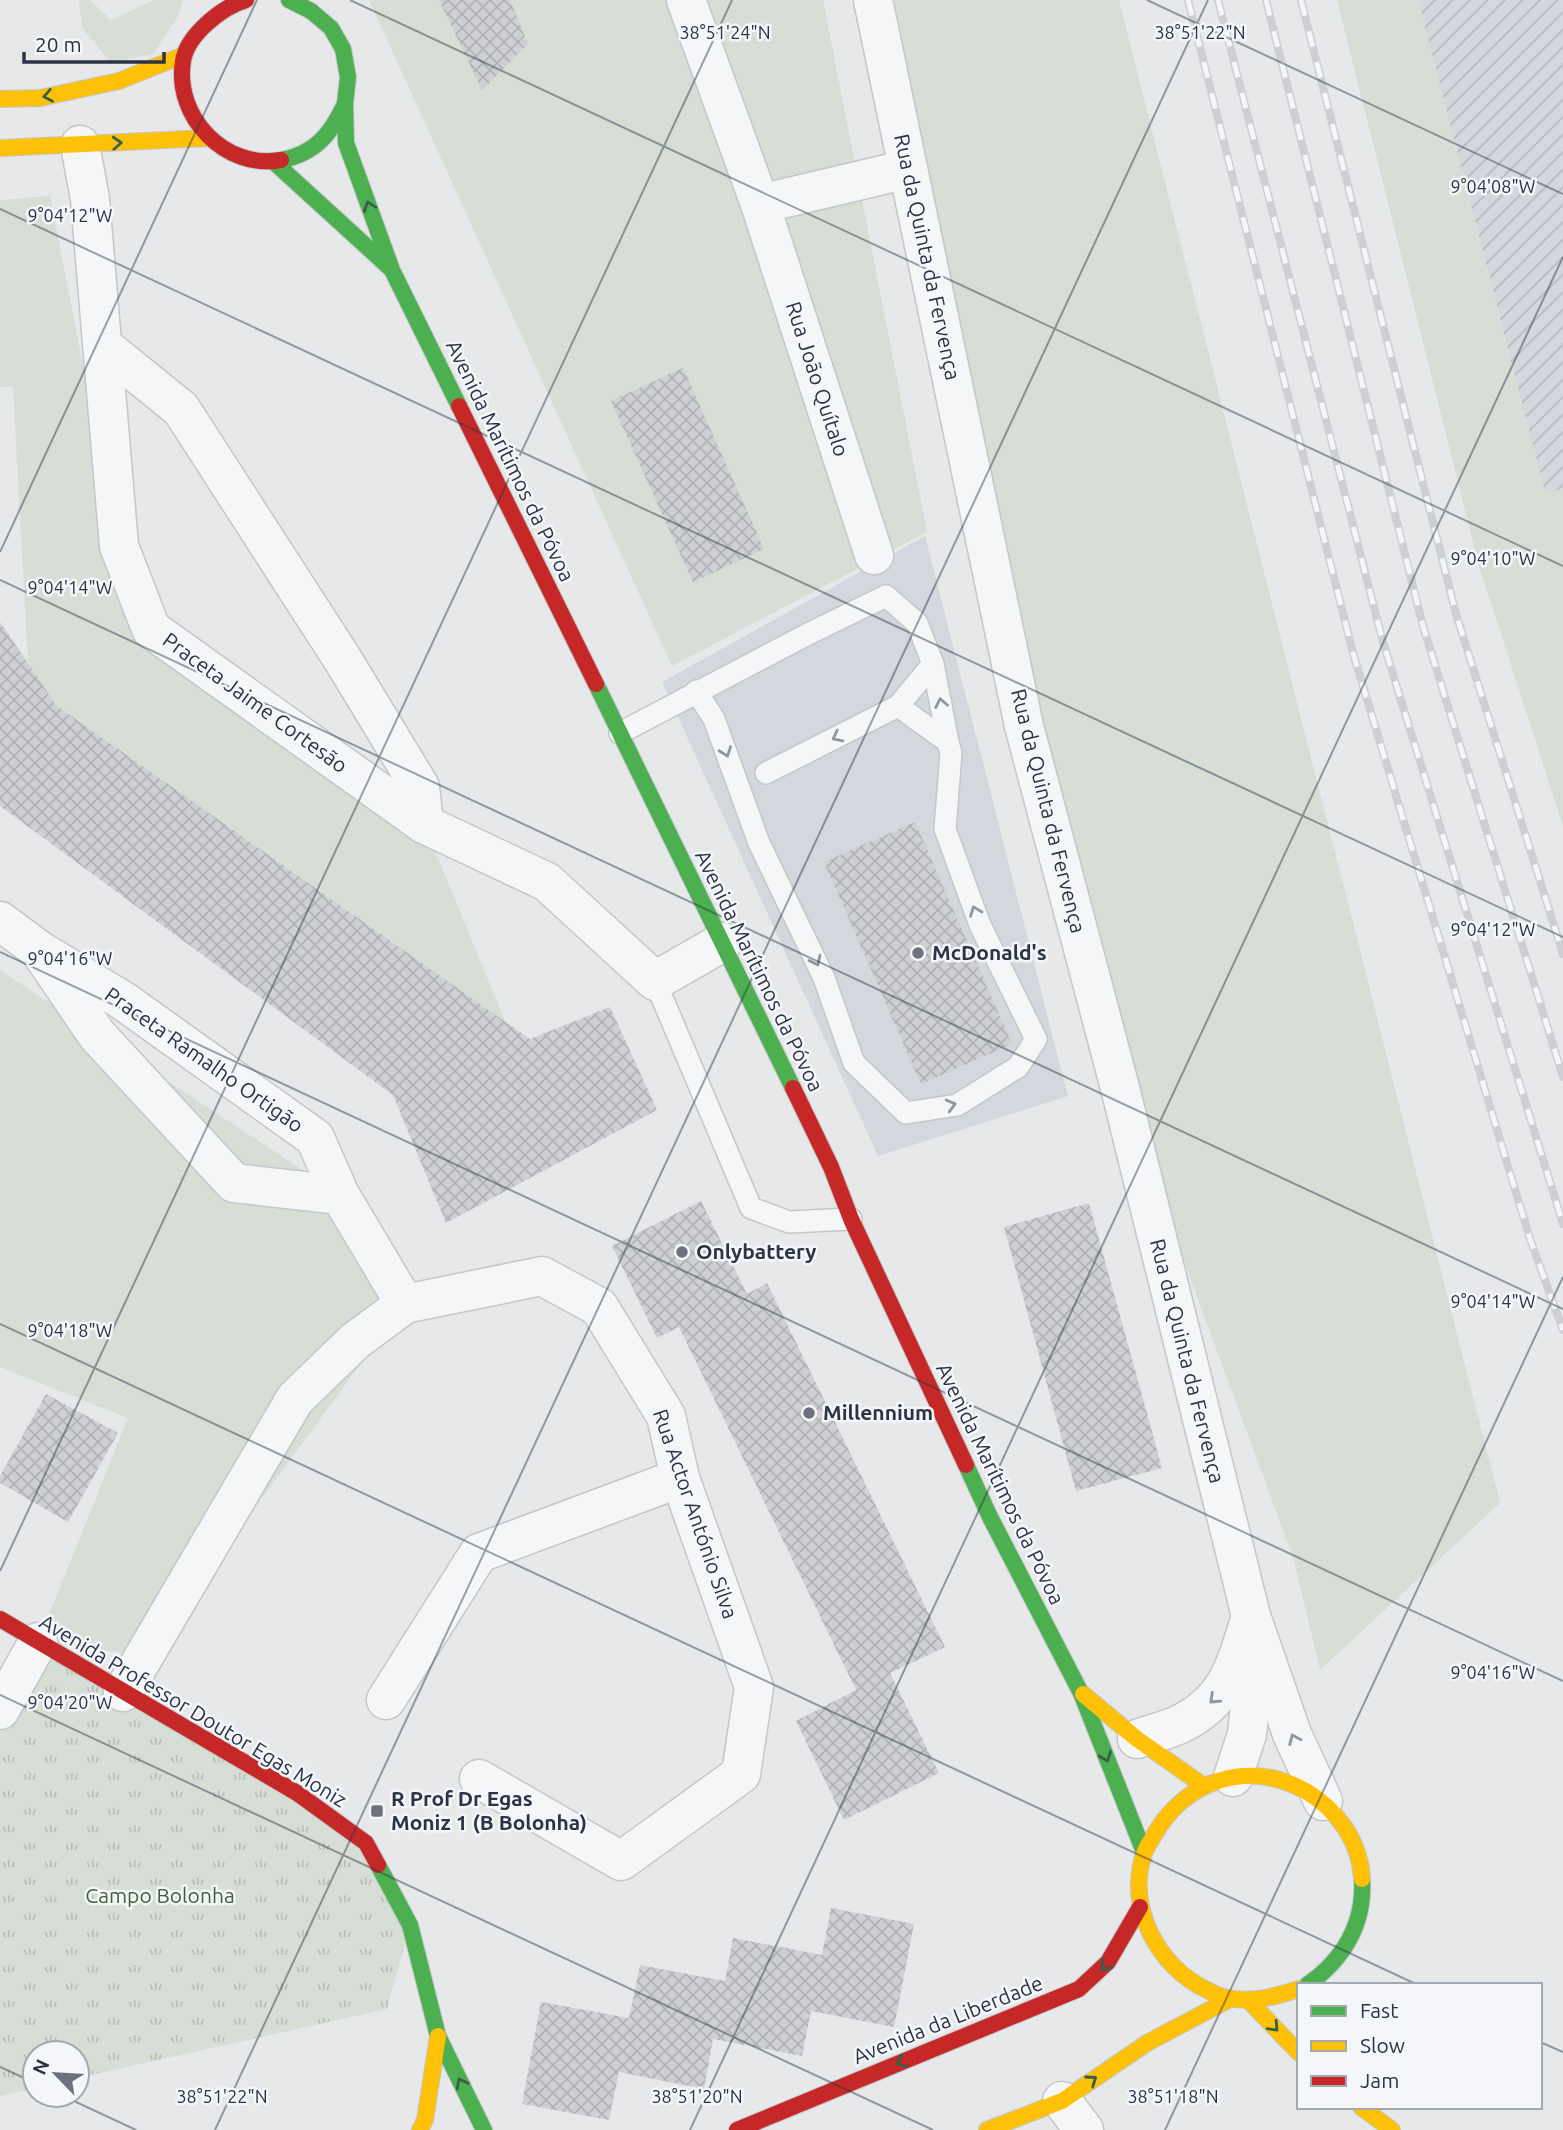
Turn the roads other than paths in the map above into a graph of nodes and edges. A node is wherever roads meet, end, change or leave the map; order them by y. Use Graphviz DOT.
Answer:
graph roads {
  1 [pos="246,0"];
  2 [pos="686,0"];
  3 [pos="873,0"];
  4 [pos="296,1"];
  5 [pos="223,5"];
  6 [pos="184,55"];
  7 [pos="0,99"];
  8 [pos="345,104"];
  9 [pos="208,138"];
  10 [pos="80,145"];
  11 [pos="0,148"];
  12 [pos="274,162"];
  13 [pos="908,169"];
  14 [pos="760,204"];
  15 [pos="391,270"];
  16 [pos="102,345"];
  17 [pos="874,555"];
  18 [pos="933,664"];
  19 [pos="696,691"];
  20 [pos="898,706"];
  21 [pos="620,733"];
  22 [pos="948,742"];
  23 [pos="766,773"];
  24 [pos="424,824"];
  25 [pos="0,921"];
  26 [pos="723,942"];
  27 [pos="39,950"];
  28 [pos="655,981"];
  29 [pos="340,1195"];
  30 [pos="851,1219"];
  31 [pos="405,1304"];
  32 [pos="680,1478"];
  33 [pos="1251,1616"];
  34 [pos="0,1619"];
  35 [pos="38,1642"];
  36 [pos="123,1692"];
  37 [pos="1082,1693"];
  38 [pos="386,1700"];
  39 [pos="0,1710"];
  40 [pos="1137,1740"];
  41 [pos="479,1779"];
  42 [pos="1219,1781"];
  43 [pos="1323,1801"];
  44 [pos="1144,1852"];
  45 [pos="1140,1907"];
  46 [pos="1330,1967"];
  47 [pos="1310,1983"];
  48 [pos="1336,1983"];
  49 [pos="1297,1990"];
  50 [pos="1230,1999"];
  51 [pos="1249,2001"];
  52 [pos="438,2036"];
  53 [pos="1297,2051"];
  54 [pos="1364,2109"];
  55 [pos="1383,2109"];
  56 [pos="1073,2115"];
  57 [pos="425,2127"];
  58 [pos="484,2130"];
  59 [pos="737,2130"];
  60 [pos="987,2130"];
  61 [pos="1392,2130"];
  1 -- 5 [label="main road"];
  2 -- 14 [label="street, Rua João Quítalo"];
  3 -- 13 [label="street, Rua da Quinta da Fervença"];
  4 -- 8 [label="main road, Avenida Marítimos da Póvoa"];
  5 -- 6 [label="main road"];
  6 -- 7 [label="main road, one-way"];
  6 -- 9 [label="main road, Avenida Marítimos da Póvoa"];
  8 -- 12 [label="main road, Avenida Marítimos da Póvoa"];
  15 -- 8 [label="main road, Avenida Marítimos da Póvoa, one-way"];
  10 -- 9 [label="main road, one-way"];
  9 -- 12 [label="main road, Avenida Marítimos da Póvoa"];
  10 -- 11 [label="main road"];
  10 -- 16 [label="street, Praceta Jaime Cortesão"];
  12 -- 15 [label="main road, Avenida Marítimos da Póvoa"];
  13 -- 14 [label="street"];
  13 -- 33 [label="street, Rua da Quinta da Fervença"];
  14 -- 17 [label="street, Rua João Quítalo"];
  15 -- 21 [label="main road, Avenida Marítimos da Póvoa"];
  16 -- 24 [label="street"];
  16 -- 24 [label="street, Praceta Jaime Cortesão"];
  18 -- 19 [label="lane"];
  18 -- 20 [label="lane"];
  22 -- 18 [label="lane, one-way"];
  19 -- 21 [label="lane"];
  19 -- 22 [label="lane, one-way"];
  20 -- 22 [label="lane"];
  20 -- 23 [label="lane, one-way"];
  21 -- 26 [label="main road, Avenida Marítimos da Póvoa"];
  24 -- 28 [label="street, Praceta Jaime Cortesão"];
  25 -- 27 [label="street, Praceta Ramalho Ortigão"];
  26 -- 28 [label="street"];
  26 -- 30 [label="main road, Avenida Marítimos da Póvoa"];
  27 -- 29 [label="street, Praceta Ramalho Ortigão"];
  27 -- 29 [label="street, Praceta Ramalho Ortigão"];
  28 -- 30 [label="lane"];
  29 -- 31 [label="street, Praceta Ramalho Ortigão"];
  30 -- 37 [label="main road, Avenida Marítimos da Póvoa"];
  31 -- 32 [label="street, Rua Actor António Silva"];
  31 -- 36 [label="street, Rua Actor António Silva"];
  32 -- 38 [label="street"];
  32 -- 41 [label="street, Rua Actor António Silva"];
  33 -- 40 [label="street, one-way"];
  33 -- 42 [label="street, Rua da Quinta da Fervença"];
  43 -- 33 [label="street, Rua da Quinta da Fervença, one-way"];
  34 -- 35 [label="main road, Avenida Professor Doutor Egas Moniz"];
  35 -- 36 [label="main road, Avenida Professor Doutor Egas Moniz"];
  35 -- 39 [label="street"];
  36 -- 52 [label="main road, Avenida Professor Doutor Egas Moniz"];
  37 -- 40 [label="main road, Avenida Marítimos da Póvoa"];
  37 -- 44 [label="main road, Avenida Marítimos da Póvoa, one-way"];
  40 -- 42 [label="main road, Avenida Marítimos da Póvoa"];
  42 -- 43 [label="main road"];
  42 -- 44 [label="main road"];
  43 -- 46 [label="main road"];
  44 -- 45 [label="main road"];
  45 -- 50 [label="main road"];
  45 -- 59 [label="main road, Avenida da Liberdade, one-way"];
  46 -- 47 [label="main road"];
  46 -- 48 [label="main road"];
  49 -- 51 [label="main road"];
  50 -- 51 [label="main road"];
  56 -- 50 [label="main road, one-way"];
  51 -- 53 [label="main road, one-way"];
  52 -- 57 [label="main road, Avenida Professor Doutor Egas Moniz"];
  58 -- 52 [label="main road, Avenida Professor Doutor Egas Moniz, one-way"];
  54 -- 61 [label="main road"];
  55 -- 61 [label="main road"];
  56 -- 60 [label="main road"];
}
